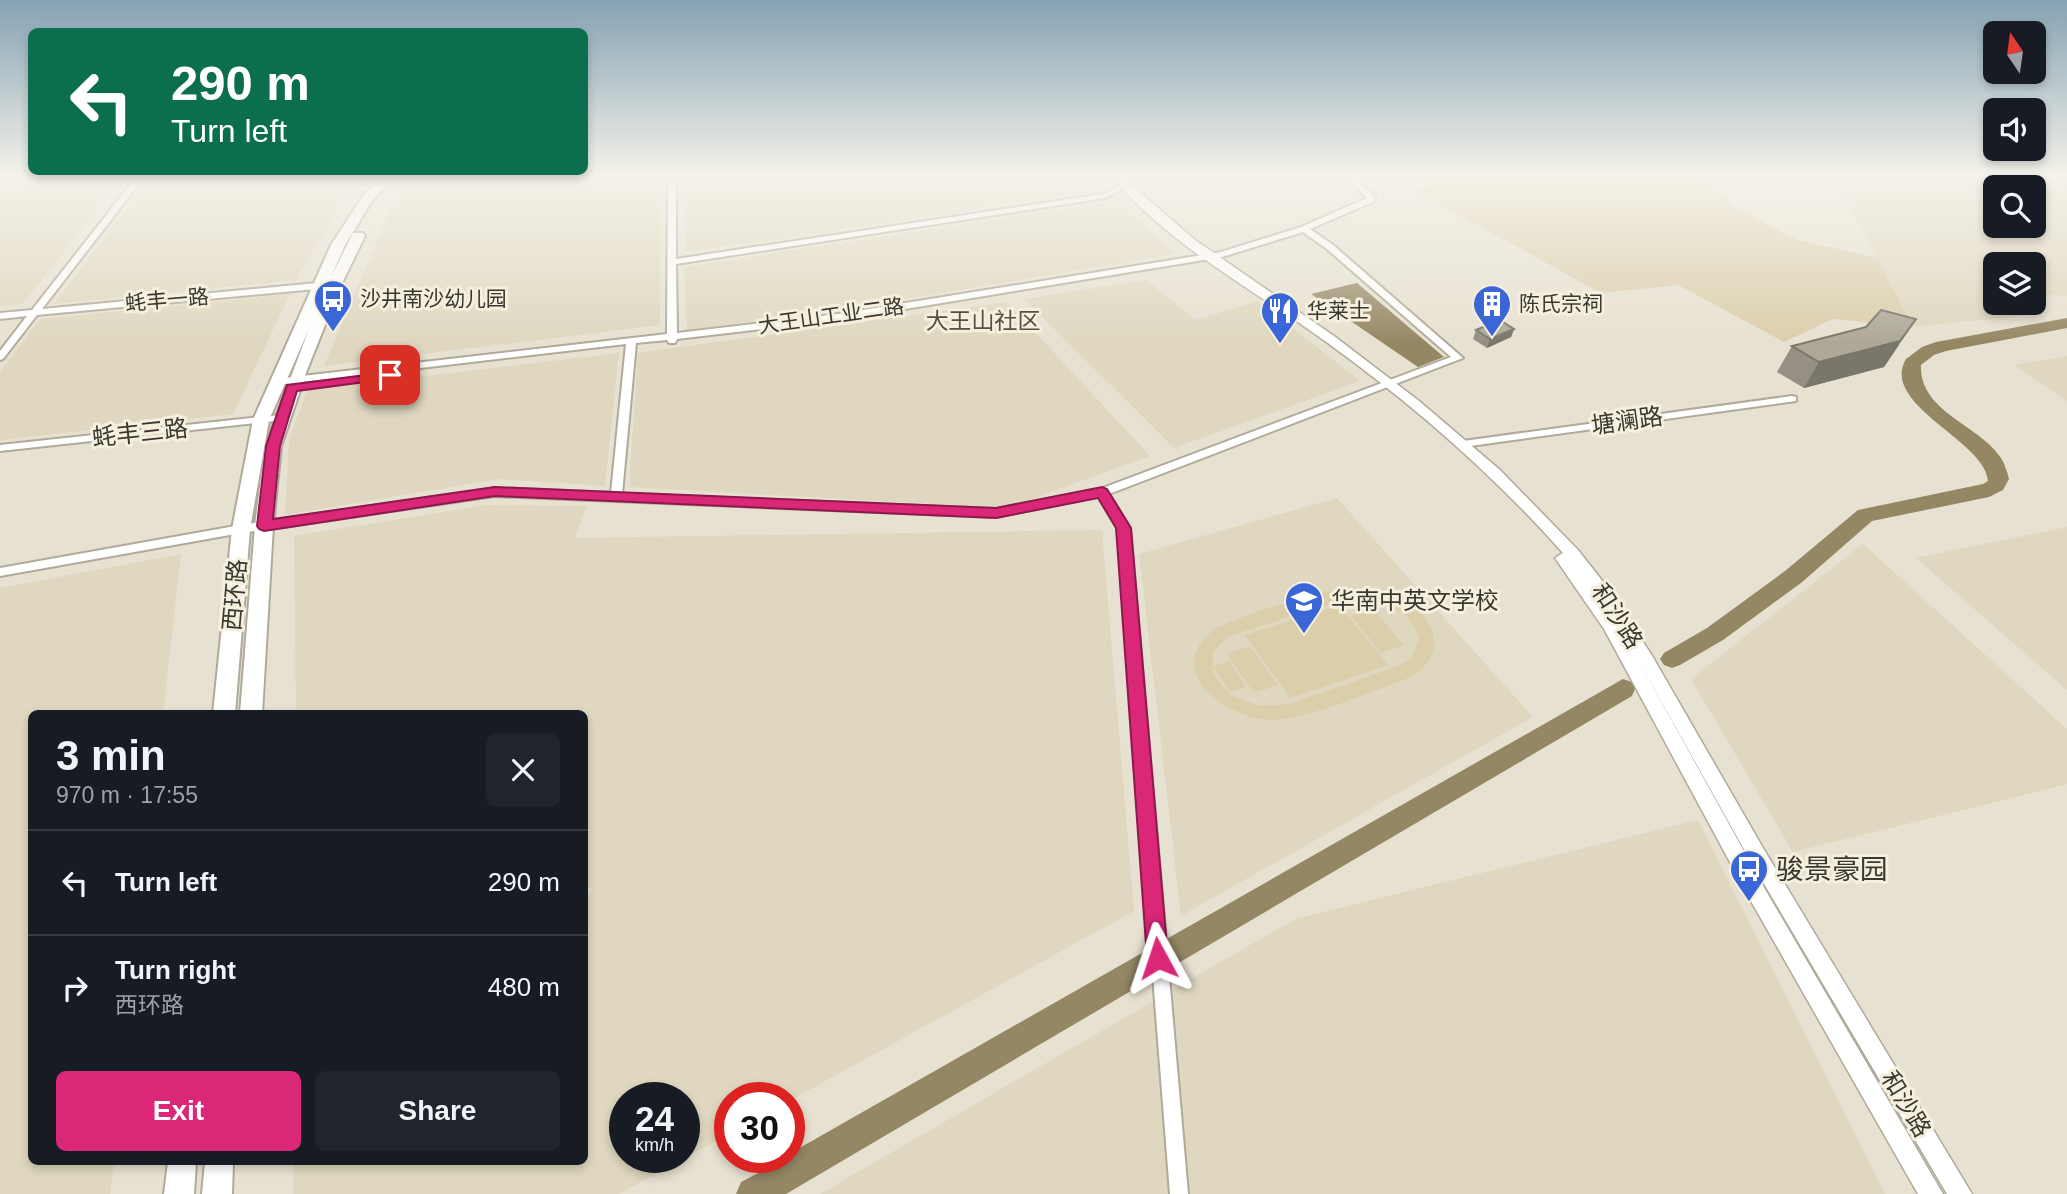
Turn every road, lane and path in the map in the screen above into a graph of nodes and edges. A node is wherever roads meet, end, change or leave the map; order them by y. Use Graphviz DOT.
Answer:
graph roads {
  1 [pos="98,232"];
  2 [pos="348,232"];
  3 [pos="360,232"];
  4 [pos="672,232"];
  5 [pos="871,232"];
  6 [pos="1176,232"];
  7 [pos="1295,232"];
  8 [pos="1308,232"];
  9 [pos="1208,257"];
  10 [pos="672,262"];
  11 [pos="326,286"];
  12 [pos="35,313"];
  13 [pos="0,316"];
  14 [pos="672,339"];
  15 [pos="631,343"];
  16 [pos="0,357"];
  17 [pos="284,385"];
  18 [pos="1385,386"];
  19 [pos="1791,399"];
  20 [pos="280,421"];
  21 [pos="260,423"];
  22 [pos="1463,444"];
  23 [pos="0,451"];
  24 [pos="1102,492"];
  25 [pos="616,496"];
  26 [pos="264,526"];
  27 [pos="241,529"];
  28 [pos="0,572"];
  29 [pos="224,710"];
  30 [pos="251,710"];
  31 [pos="1160,986"];
  32 [pos="182,1165"];
  33 [pos="219,1165"];
  34 [pos="179,1194"];
  35 [pos="217,1194"];
  36 [pos="1179,1194"];
  37 [pos="1930,1194"];
  38 [pos="1960,1194"];
  1 -- 12 [label="street"];
  2 -- 11 [label="main road, 西环路"];
  3 -- 11 [label="main road, 西环路"];
  4 -- 10 [label="street"];
  5 -- 10 [label="street"];
  6 -- 9 [label="main road, 和沙路"];
  7 -- 9 [label="street, 大王山工业二路"];
  8 -- 18 [label="street"];
  9 -- 14 [label="street, 大王山工业二路"];
  9 -- 18 [label="main road, 和沙路"];
  10 -- 14 [label="street"];
  11 -- 12 [label="street, 蚝丰一路"];
  11 -- 17 [label="main road, 西环路"];
  12 -- 13 [label="street, 蚝丰一路"];
  12 -- 16 [label="street"];
  14 -- 15 [label="street, 大王山工业二路"];
  15 -- 17 [label="street, 大王山工业二路"];
  15 -- 25 [label="street"];
  17 -- 20 [label="main road, 西环路"];
  17 -- 21 [label="main road, 西环路"];
  18 -- 22 [label="main road, 和沙路"];
  18 -- 24 [label="street"];
  18 -- 37 [label="main road, 和沙路"];
  19 -- 22 [label="street, 塘澜路"];
  20 -- 21 [label="street, 蚝丰三路"];
  20 -- 26 [label="main road, 西环路"];
  21 -- 23 [label="street, 蚝丰三路"];
  21 -- 27 [label="main road, 西环路"];
  22 -- 38 [label="main road, 和沙路"];
  24 -- 25 [label="street"];
  24 -- 31 [label="street"];
  25 -- 26 [label="street"];
  26 -- 27 [label="street"];
  26 -- 30 [label="main road, 西环路"];
  27 -- 28 [label="street"];
  27 -- 29 [label="main road, 西环路"];
  31 -- 36 [label="street"];
  32 -- 34 [label="main road"];
  33 -- 35 [label="main road"];
}
